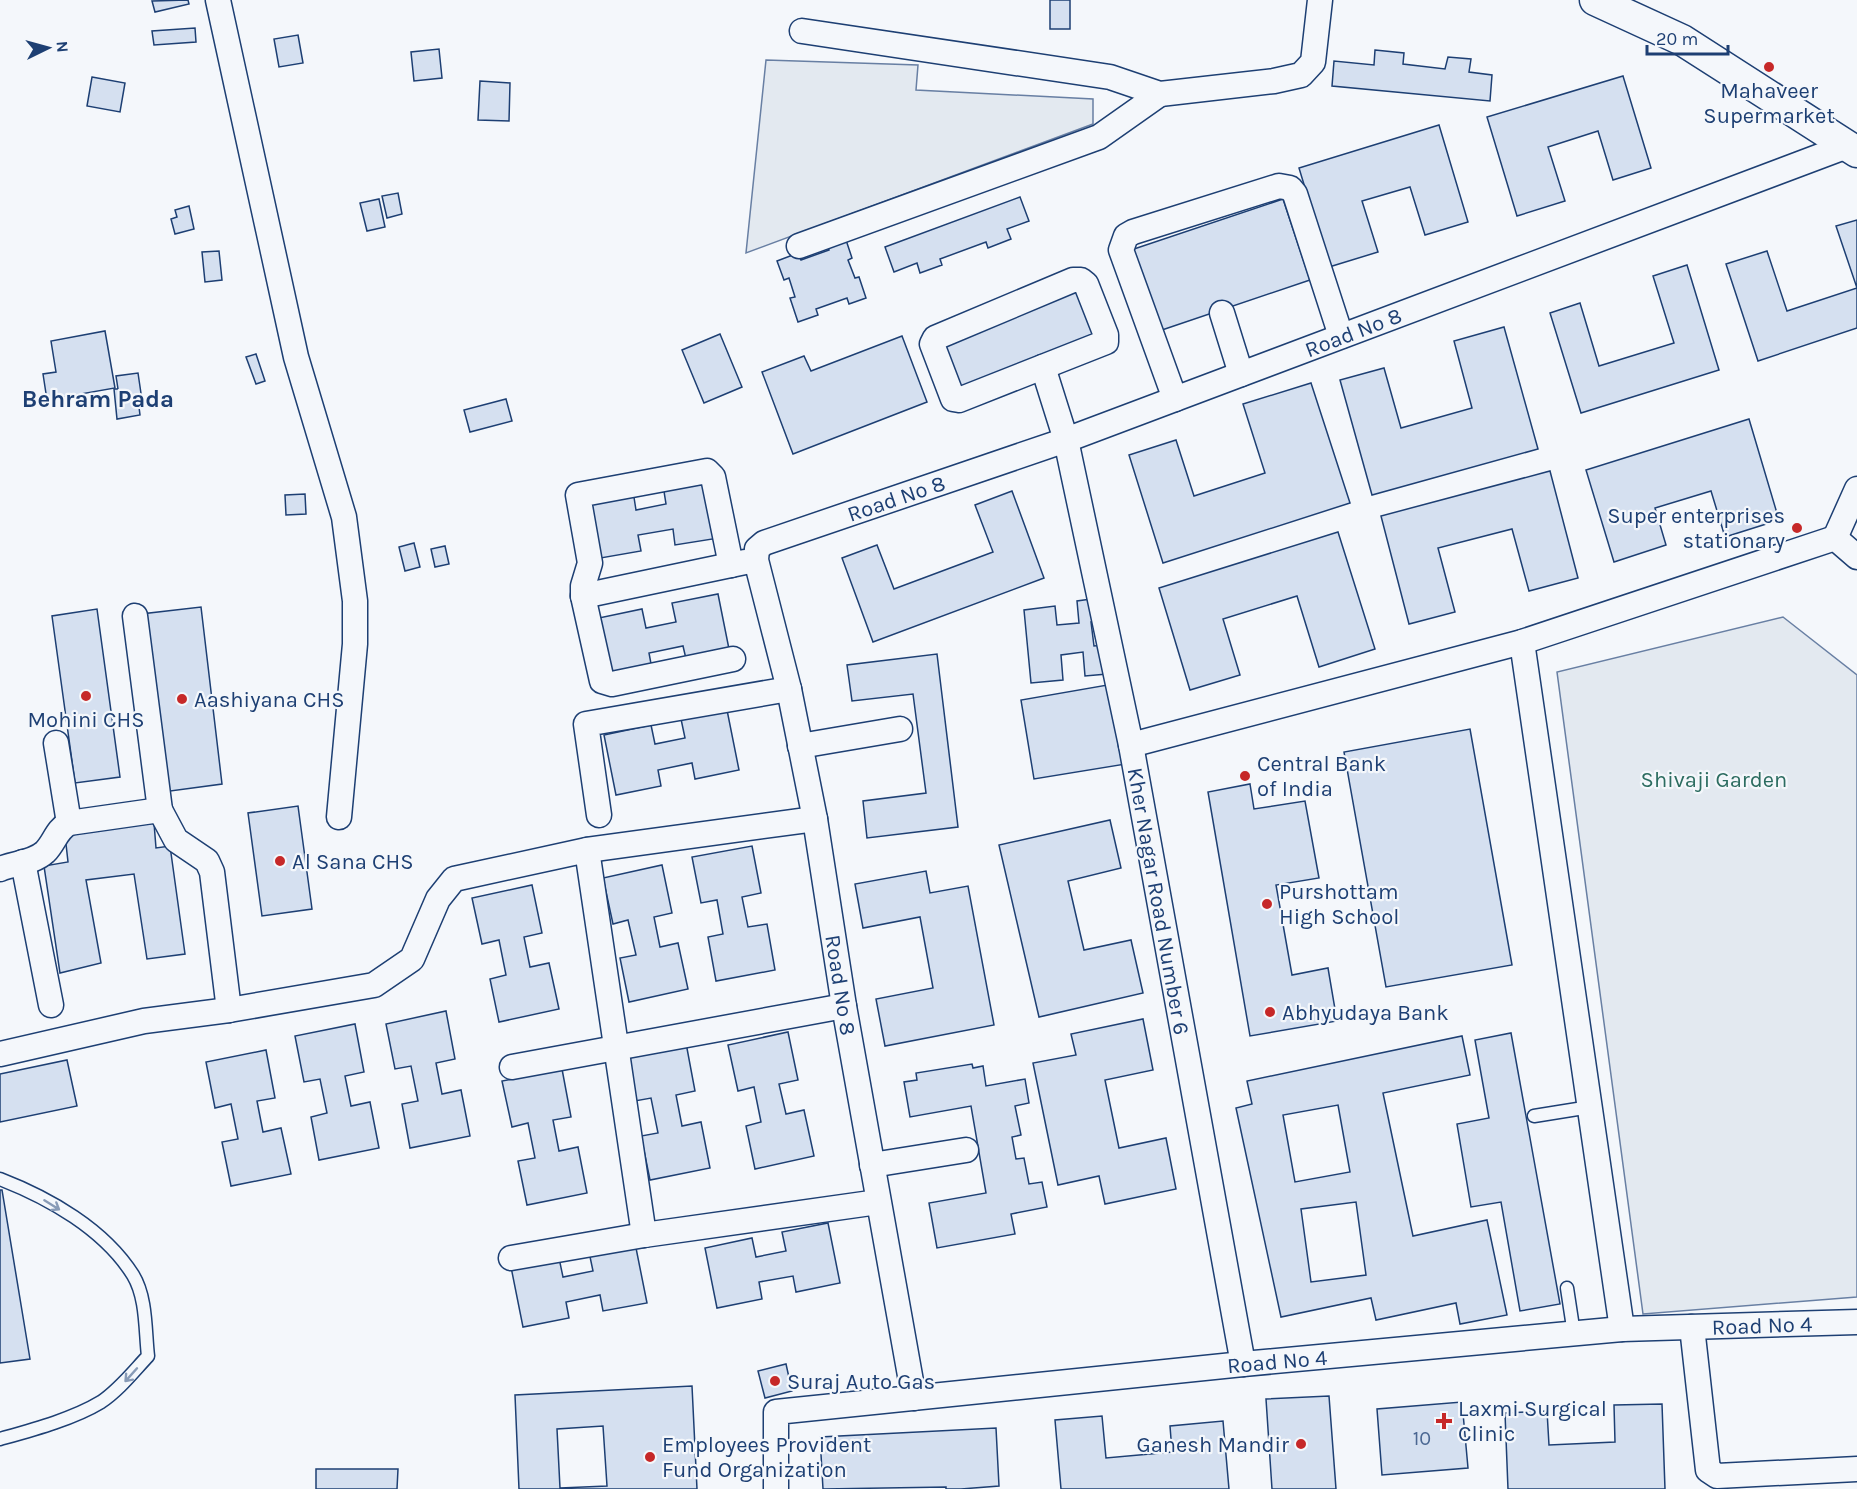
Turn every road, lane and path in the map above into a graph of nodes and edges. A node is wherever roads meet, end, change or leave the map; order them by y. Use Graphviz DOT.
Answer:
graph roads {
  1 [pos="218,0"];
  2 [pos="1320,0"];
  3 [pos="1595,0"];
  4 [pos="802,30"];
  5 [pos="1160,94"];
  6 [pos="1852,149"];
  7 [pos="799,246"];
  8 [pos="1222,313"];
  9 [pos="1341,336"];
  10 [pos="1043,367"];
  11 [pos="1240,374"];
  12 [pos="1175,399"];
  13 [pos="1066,440"];
  14 [pos="1857,489"];
  15 [pos="1835,538"];
  16 [pos="1857,557"];
  17 [pos="756,560"];
  18 [pos="731,565"];
  19 [pos="582,596"];
  20 [pos="135,616"];
  21 [pos="1522,642"];
  22 [pos="732,658"];
  23 [pos="789,689"];
  24 [pos="900,729"];
  25 [pos="56,743"];
  26 [pos="1131,745"];
  27 [pos="800,746"];
  28 [pos="160,810"];
  29 [pos="599,815"];
  30 [pos="339,817"];
  31 [pos="815,819"];
  32 [pos="69,823"];
  33 [pos="587,850"];
  34 [pos="23,862"];
  35 [pos="0,869"];
  36 [pos="51,1005"];
  37 [pos="844,1006"];
  38 [pos="229,1010"];
  39 [pos="616,1048"];
  40 [pos="0,1054"];
  41 [pos="512,1067"];
  42 [pos="1590,1107"];
  43 [pos="1534,1116"];
  44 [pos="966,1150"];
  45 [pos="872,1165"];
  46 [pos="0,1179"];
  47 [pos="878,1202"];
  48 [pos="644,1235"];
  49 [pos="511,1258"];
  50 [pos="1567,1288"];
  51 [pos="1857,1322"];
  52 [pos="1692,1327"];
  53 [pos="1622,1329"];
  54 [pos="1574,1334"];
  55 [pos="1243,1364"];
  56 [pos="914,1398"];
  57 [pos="0,1439"];
  58 [pos="1857,1469"];
  59 [pos="776,1489"];
  1 -- 30 [label="street"];
  2 -- 5 [label="street"];
  3 -- 6 [label="street"];
  4 -- 5 [label="street"];
  5 -- 7 [label="street"];
  6 -- 9 [label="street, Road No 8"];
  8 -- 11 [label="street"];
  9 -- 11 [label="street, Road No 8"];
  9 -- 12 [label="street"];
  10 -- 10 [label="street"];
  10 -- 13 [label="street, Kher Nagar Road Number 6"];
  11 -- 12 [label="street, Road No 8"];
  12 -- 13 [label="street, Road No 8"];
  13 -- 17 [label="street, Road No 8"];
  13 -- 26 [label="street, Kher Nagar Road Number 6"];
  14 -- 15 [label="street"];
  15 -- 16 [label="street"];
  15 -- 21 [label="street"];
  17 -- 18 [label="street"];
  17 -- 23 [label="street, Road No 8"];
  18 -- 19 [label="street"];
  18 -- 19 [label="street"];
  19 -- 22 [label="street"];
  20 -- 28 [label="street"];
  21 -- 26 [label="street"];
  21 -- 42 [label="street"];
  23 -- 27 [label="street, Road No 8"];
  23 -- 29 [label="street"];
  24 -- 27 [label="street"];
  25 -- 32 [label="street"];
  26 -- 55 [label="street, Kher Nagar Road Number 6"];
  27 -- 31 [label="street, Road No 8"];
  28 -- 32 [label="street"];
  28 -- 38 [label="street"];
  31 -- 33 [label="street"];
  31 -- 37 [label="street, Road No 8"];
  32 -- 34 [label="street"];
  33 -- 38 [label="street"];
  33 -- 39 [label="street"];
  34 -- 35 [label="street"];
  34 -- 36 [label="street"];
  37 -- 39 [label="street"];
  37 -- 45 [label="street, Road No 8"];
  38 -- 40 [label="street"];
  39 -- 41 [label="street"];
  39 -- 48 [label="street"];
  42 -- 43 [label="lane"];
  42 -- 53 [label="street"];
  44 -- 45 [label="street"];
  45 -- 47 [label="street, Road No 8"];
  46 -- 57 [label="lane, one-way"];
  47 -- 48 [label="street"];
  47 -- 56 [label="street, Road No 8"];
  48 -- 49 [label="street"];
  50 -- 54 [label="lane"];
  51 -- 52 [label="street, Road No 4"];
  52 -- 53 [label="street, Road No 4"];
  52 -- 58 [label="street"];
  53 -- 54 [label="street, Road No 4"];
  54 -- 55 [label="street, Road No 4"];
  55 -- 56 [label="street, Road No 4"];
  56 -- 59 [label="street, Road No 4"];
}
